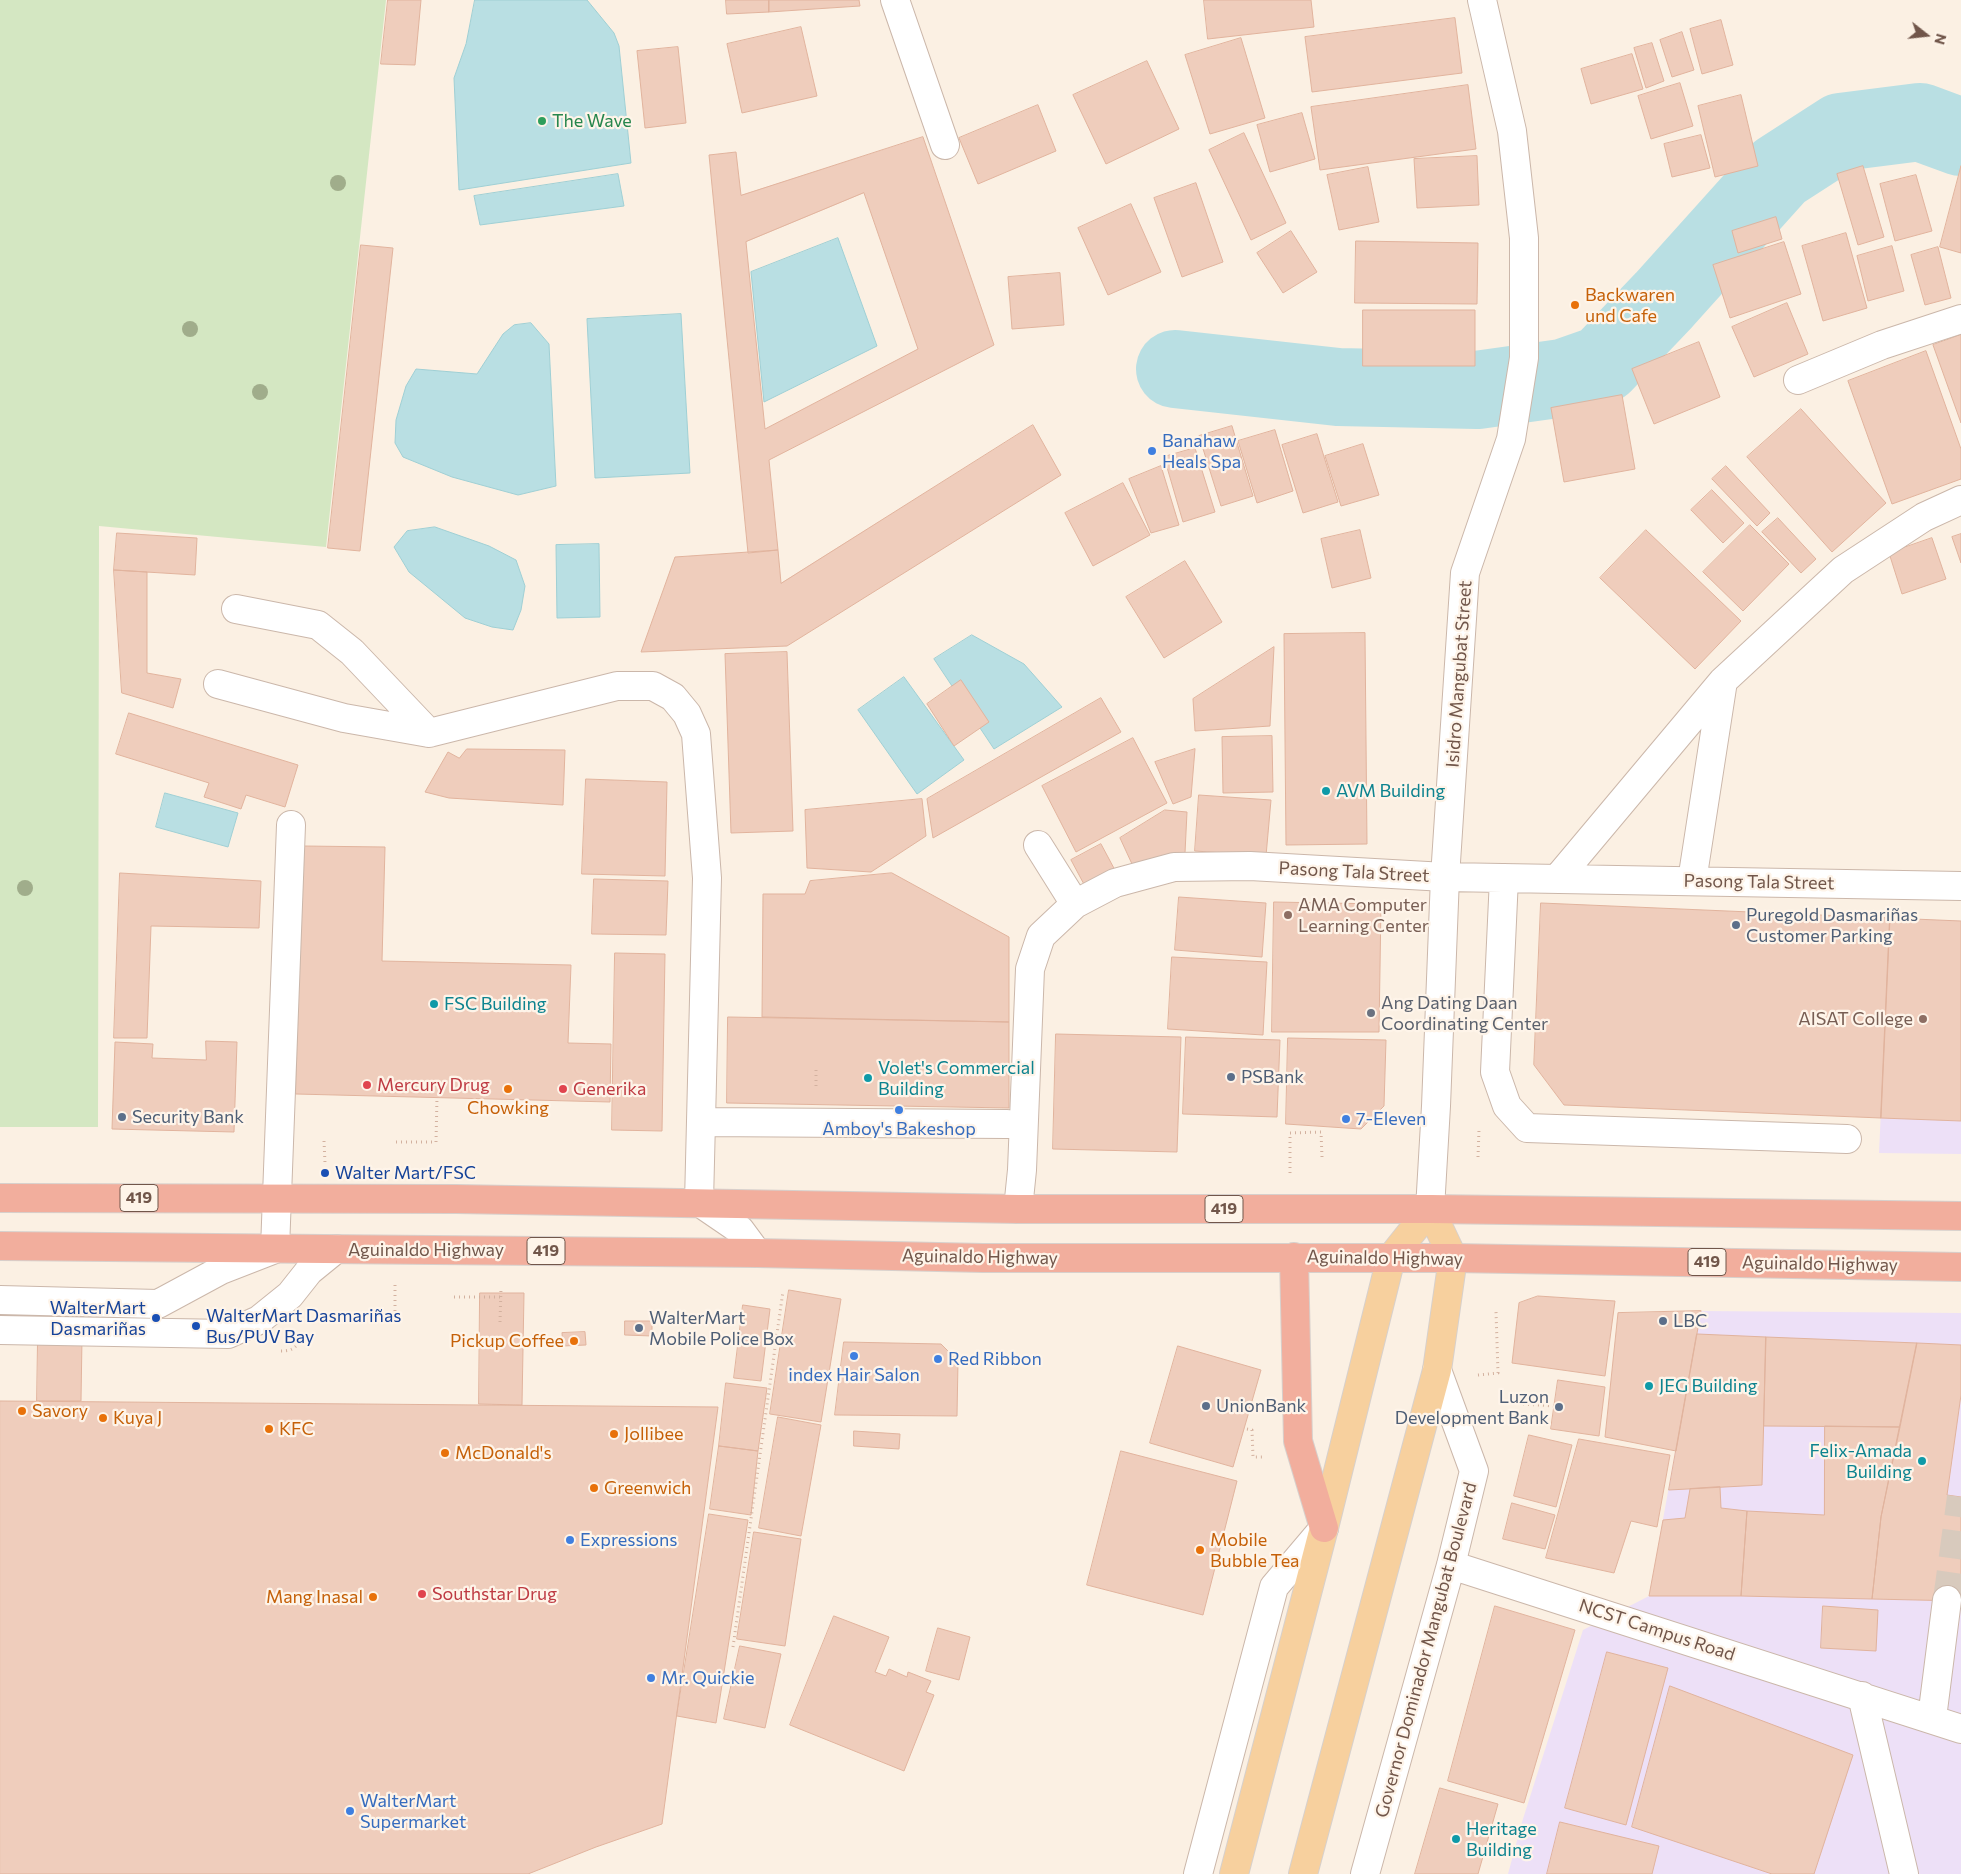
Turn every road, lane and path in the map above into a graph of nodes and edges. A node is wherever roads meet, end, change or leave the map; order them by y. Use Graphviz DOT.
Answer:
graph roads {
  1 [pos="894,0"];
  2 [pos="1482,0"];
  3 [pos="945,145"];
  4 [pos="1961,319"];
  5 [pos="1798,380"];
  6 [pos="1961,500"];
  7 [pos="236,609"];
  8 [pos="1723,681"];
  9 [pos="218,684"];
  10 [pos="428,733"];
  11 [pos="291,825"];
  12 [pos="1038,845"];
  13 [pos="1445,877"];
  14 [pos="1504,878"];
  15 [pos="1557,879"];
  16 [pos="1692,881"];
  17 [pos="1961,886"];
  18 [pos="1075,904"];
  19 [pos="816,1067"];
  20 [pos="816,1091"];
  21 [pos="437,1097"];
  22 [pos="702,1122"];
  23 [pos="1007,1124"];
  24 [pos="1847,1139"];
  25 [pos="324,1141"];
  26 [pos="396,1142"];
  27 [pos="1322,1157"];
  28 [pos="325,1165"];
  29 [pos="1290,1175"];
  30 [pos="0,1198"];
  31 [pos="278,1199"];
  32 [pos="699,1202"];
  33 [pos="1018,1209"];
  34 [pos="1430,1210"];
  35 [pos="1961,1216"];
  36 [pos="0,1246"];
  37 [pos="275,1248"];
  38 [pos="336,1249"];
  39 [pos="757,1253"];
  40 [pos="1294,1257"];
  41 [pos="1391,1258"];
  42 [pos="1453,1258"];
  43 [pos="1961,1266"];
  44 [pos="395,1288"];
  45 [pos="783,1288"];
  46 [pos="454,1297"];
  47 [pos="0,1300"];
  48 [pos="395,1312"];
  49 [pos="1496,1312"];
  50 [pos="500,1322"];
  51 [pos="0,1330"];
  52 [pos="1437,1370"];
  53 [pos="1498,1373"];
  54 [pos="1523,1404"];
  55 [pos="1554,1406"];
  56 [pos="1247,1429"];
  57 [pos="1253,1457"];
  58 [pos="1324,1528"];
  59 [pos="1451,1565"];
  60 [pos="1947,1600"];
  61 [pos="733,1647"];
  62 [pos="1862,1696"];
  63 [pos="1932,1718"];
  64 [pos="1961,1729"];
  65 [pos="1198,1874"];
  66 [pos="1234,1874"];
  67 [pos="1303,1874"];
  68 [pos="1365,1874"];
  69 [pos="1904,1874"];
  1 -- 3 [label="street"];
  2 -- 13 [label="street, Isidro Mangubat Street"];
  4 -- 5 [label="street"];
  6 -- 8 [label="street"];
  7 -- 10 [label="street"];
  8 -- 15 [label="street"];
  8 -- 16 [label="street"];
  9 -- 10 [label="street"];
  10 -- 22 [label="street"];
  11 -- 31 [label="street"];
  12 -- 18 [label="street"];
  13 -- 14 [label="street, Pasong Tala Street"];
  13 -- 18 [label="street, Pasong Tala Street"];
  13 -- 34 [label="street, Isidro Mangubat Street"];
  14 -- 15 [label="street, Pasong Tala Street"];
  14 -- 24 [label="street"];
  15 -- 16 [label="street, Pasong Tala Street"];
  16 -- 17 [label="street, Pasong Tala Street"];
  18 -- 33 [label="street, Pasong Tala Street"];
  19 -- 20 [label="path"];
  21 -- 26 [label="path"];
  22 -- 23 [label="street"];
  22 -- 32 [label="street"];
  25 -- 28 [label="path"];
  27 -- 29 [label="path"];
  30 -- 31 [label="highway, 419"];
  31 -- 32 [label="highway, 419"];
  31 -- 37 [label="street"];
  32 -- 33 [label="highway, 419"];
  32 -- 39 [label="street"];
  33 -- 34 [label="highway, 419"];
  34 -- 35 [label="highway, 419"];
  34 -- 41 [label="main road"];
  34 -- 42 [label="main road"];
  36 -- 37 [label="highway, Aguinaldo Highway / 419"];
  37 -- 38 [label="highway, Aguinaldo Highway / 419"];
  37 -- 47 [label="street"];
  38 -- 39 [label="highway, Aguinaldo Highway / 419"];
  38 -- 51 [label="street"];
  39 -- 40 [label="highway, Aguinaldo Highway / 419"];
  40 -- 41 [label="highway, Aguinaldo Highway / 419"];
  40 -- 58 [label="highway"];
  41 -- 42 [label="highway, Aguinaldo Highway / 419"];
  41 -- 58 [label="main road"];
  42 -- 43 [label="highway, Aguinaldo Highway / 419"];
  42 -- 52 [label="main road, Governor Dominador Mangubat Boulevard"];
  44 -- 48 [label="path"];
  45 -- 61 [label="path"];
  46 -- 50 [label="path"];
  49 -- 53 [label="path"];
  52 -- 59 [label="street, Governor Dominador Mangubat Boulevard"];
  52 -- 67 [label="main road, Governor Dominador Mangubat Boulevard"];
  54 -- 55 [label="path"];
  56 -- 57 [label="path"];
  58 -- 65 [label="street"];
  58 -- 66 [label="main road"];
  59 -- 62 [label="street, NCST Campus Road"];
  59 -- 68 [label="street, Governor Dominador Mangubat Boulevard"];
  60 -- 63 [label="street"];
  62 -- 63 [label="street, NCST Campus Road"];
  62 -- 69 [label="street"];
  63 -- 64 [label="street, NCST Campus Road"];
}
